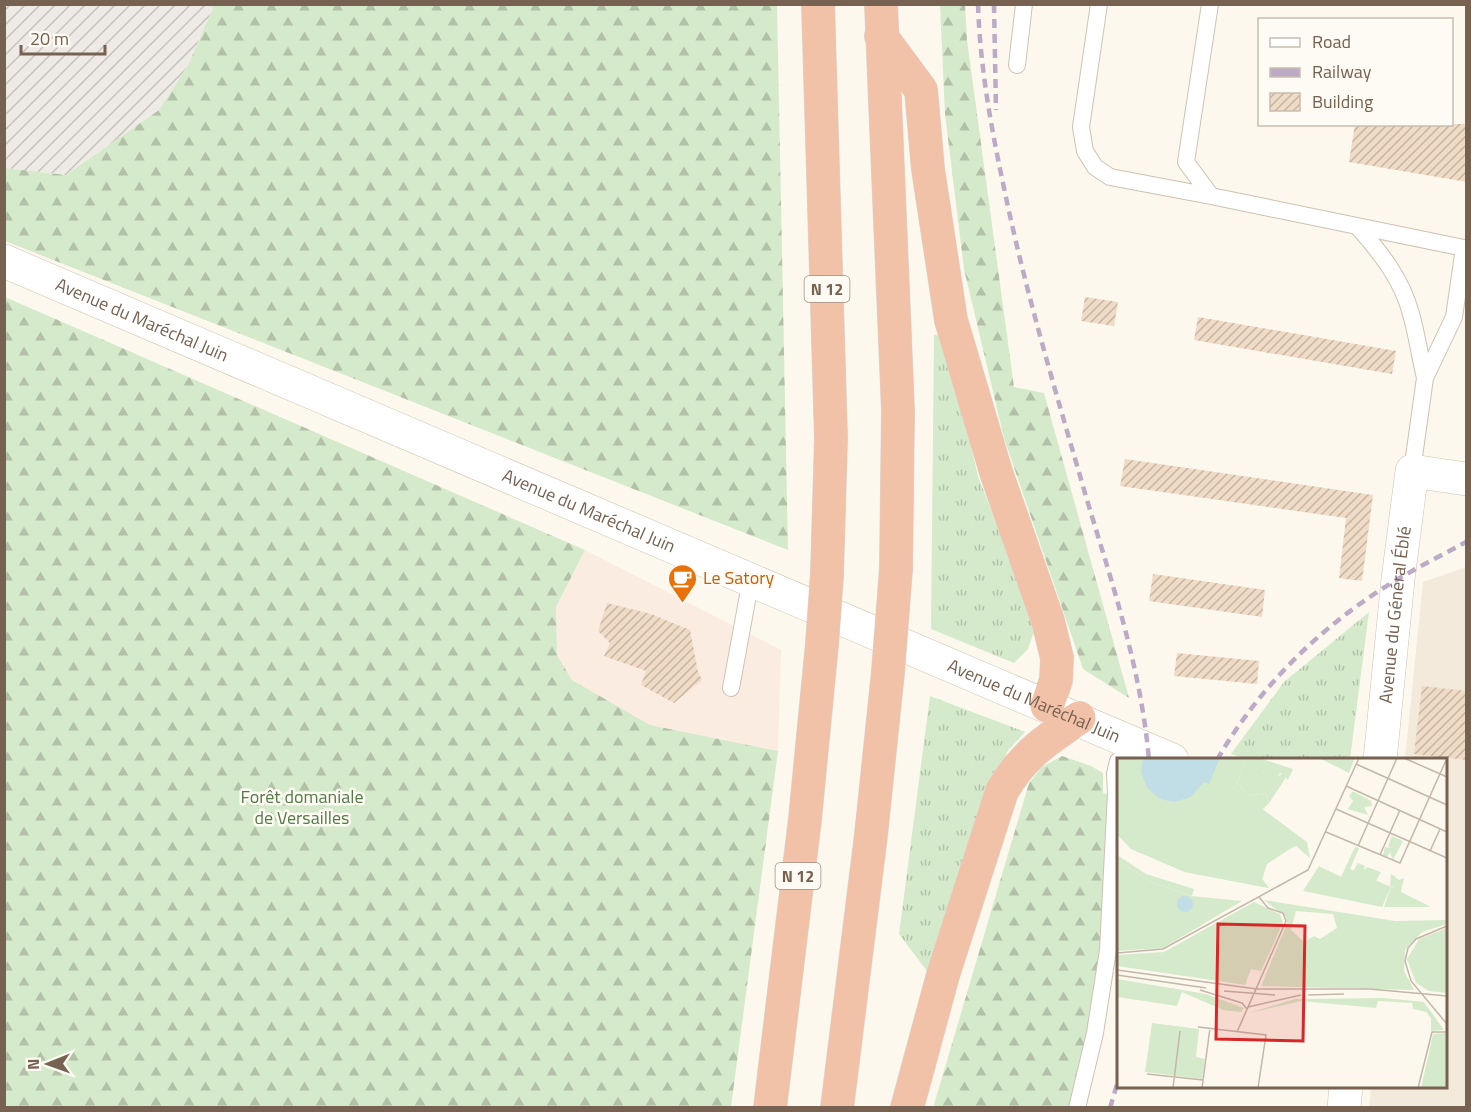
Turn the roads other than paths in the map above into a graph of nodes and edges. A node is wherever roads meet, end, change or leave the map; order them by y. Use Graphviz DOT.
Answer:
graph roads {
  1 [pos="818,4"];
  2 [pos="881,4"];
  3 [pos="1024,4"];
  4 [pos="1099,4"];
  5 [pos="1210,4"];
  6 [pos="881,36"];
  7 [pos="1017,65"];
  8 [pos="1211,196"];
  9 [pos="1357,226"];
  10 [pos="1465,247"];
  11 [pos="4,261"];
  12 [pos="1425,378"];
  13 [pos="1412,471"];
  14 [pos="1467,479"];
  15 [pos="751,579"];
  16 [pos="731,688"];
  17 [pos="1047,706"];
  18 [pos="1079,718"];
  19 [pos="1121,753"];
  20 [pos="1164,758"];
  21 [pos="1380,758"];
  22 [pos="1117,767"];
  23 [pos="1346,1088"];
  24 [pos="770,1107"];
  25 [pos="837,1107"];
  26 [pos="907,1107"];
  27 [pos="1077,1107"];
  28 [pos="1344,1107"];
  1 -- 24 [label="highway, N 12, bridge"];
  2 -- 6 [label="highway"];
  3 -- 7 [label="lane"];
  4 -- 8 [label="lane"];
  5 -- 8 [label="lane"];
  6 -- 17 [label="highway"];
  6 -- 25 [label="highway, bridge"];
  8 -- 9 [label="lane"];
  9 -- 10 [label="lane"];
  9 -- 12 [label="lane"];
  10 -- 12 [label="lane"];
  11 -- 15 [label="street, Avenue du Maréchal Juin"];
  12 -- 13 [label="lane"];
  13 -- 14 [label="street"];
  13 -- 21 [label="street, Avenue du Général Éblé"];
  15 -- 16 [label="lane"];
  15 -- 17 [label="street, Avenue du Maréchal Juin"];
  17 -- 18 [label="street, Avenue du Maréchal Juin"];
  18 -- 19 [label="street, Avenue du Maréchal Juin"];
  18 -- 26 [label="highway"];
  19 -- 20 [label="street, Avenue du Maréchal Juin"];
  22 -- 27 [label="lane"];
  23 -- 28 [label="street"];
}
